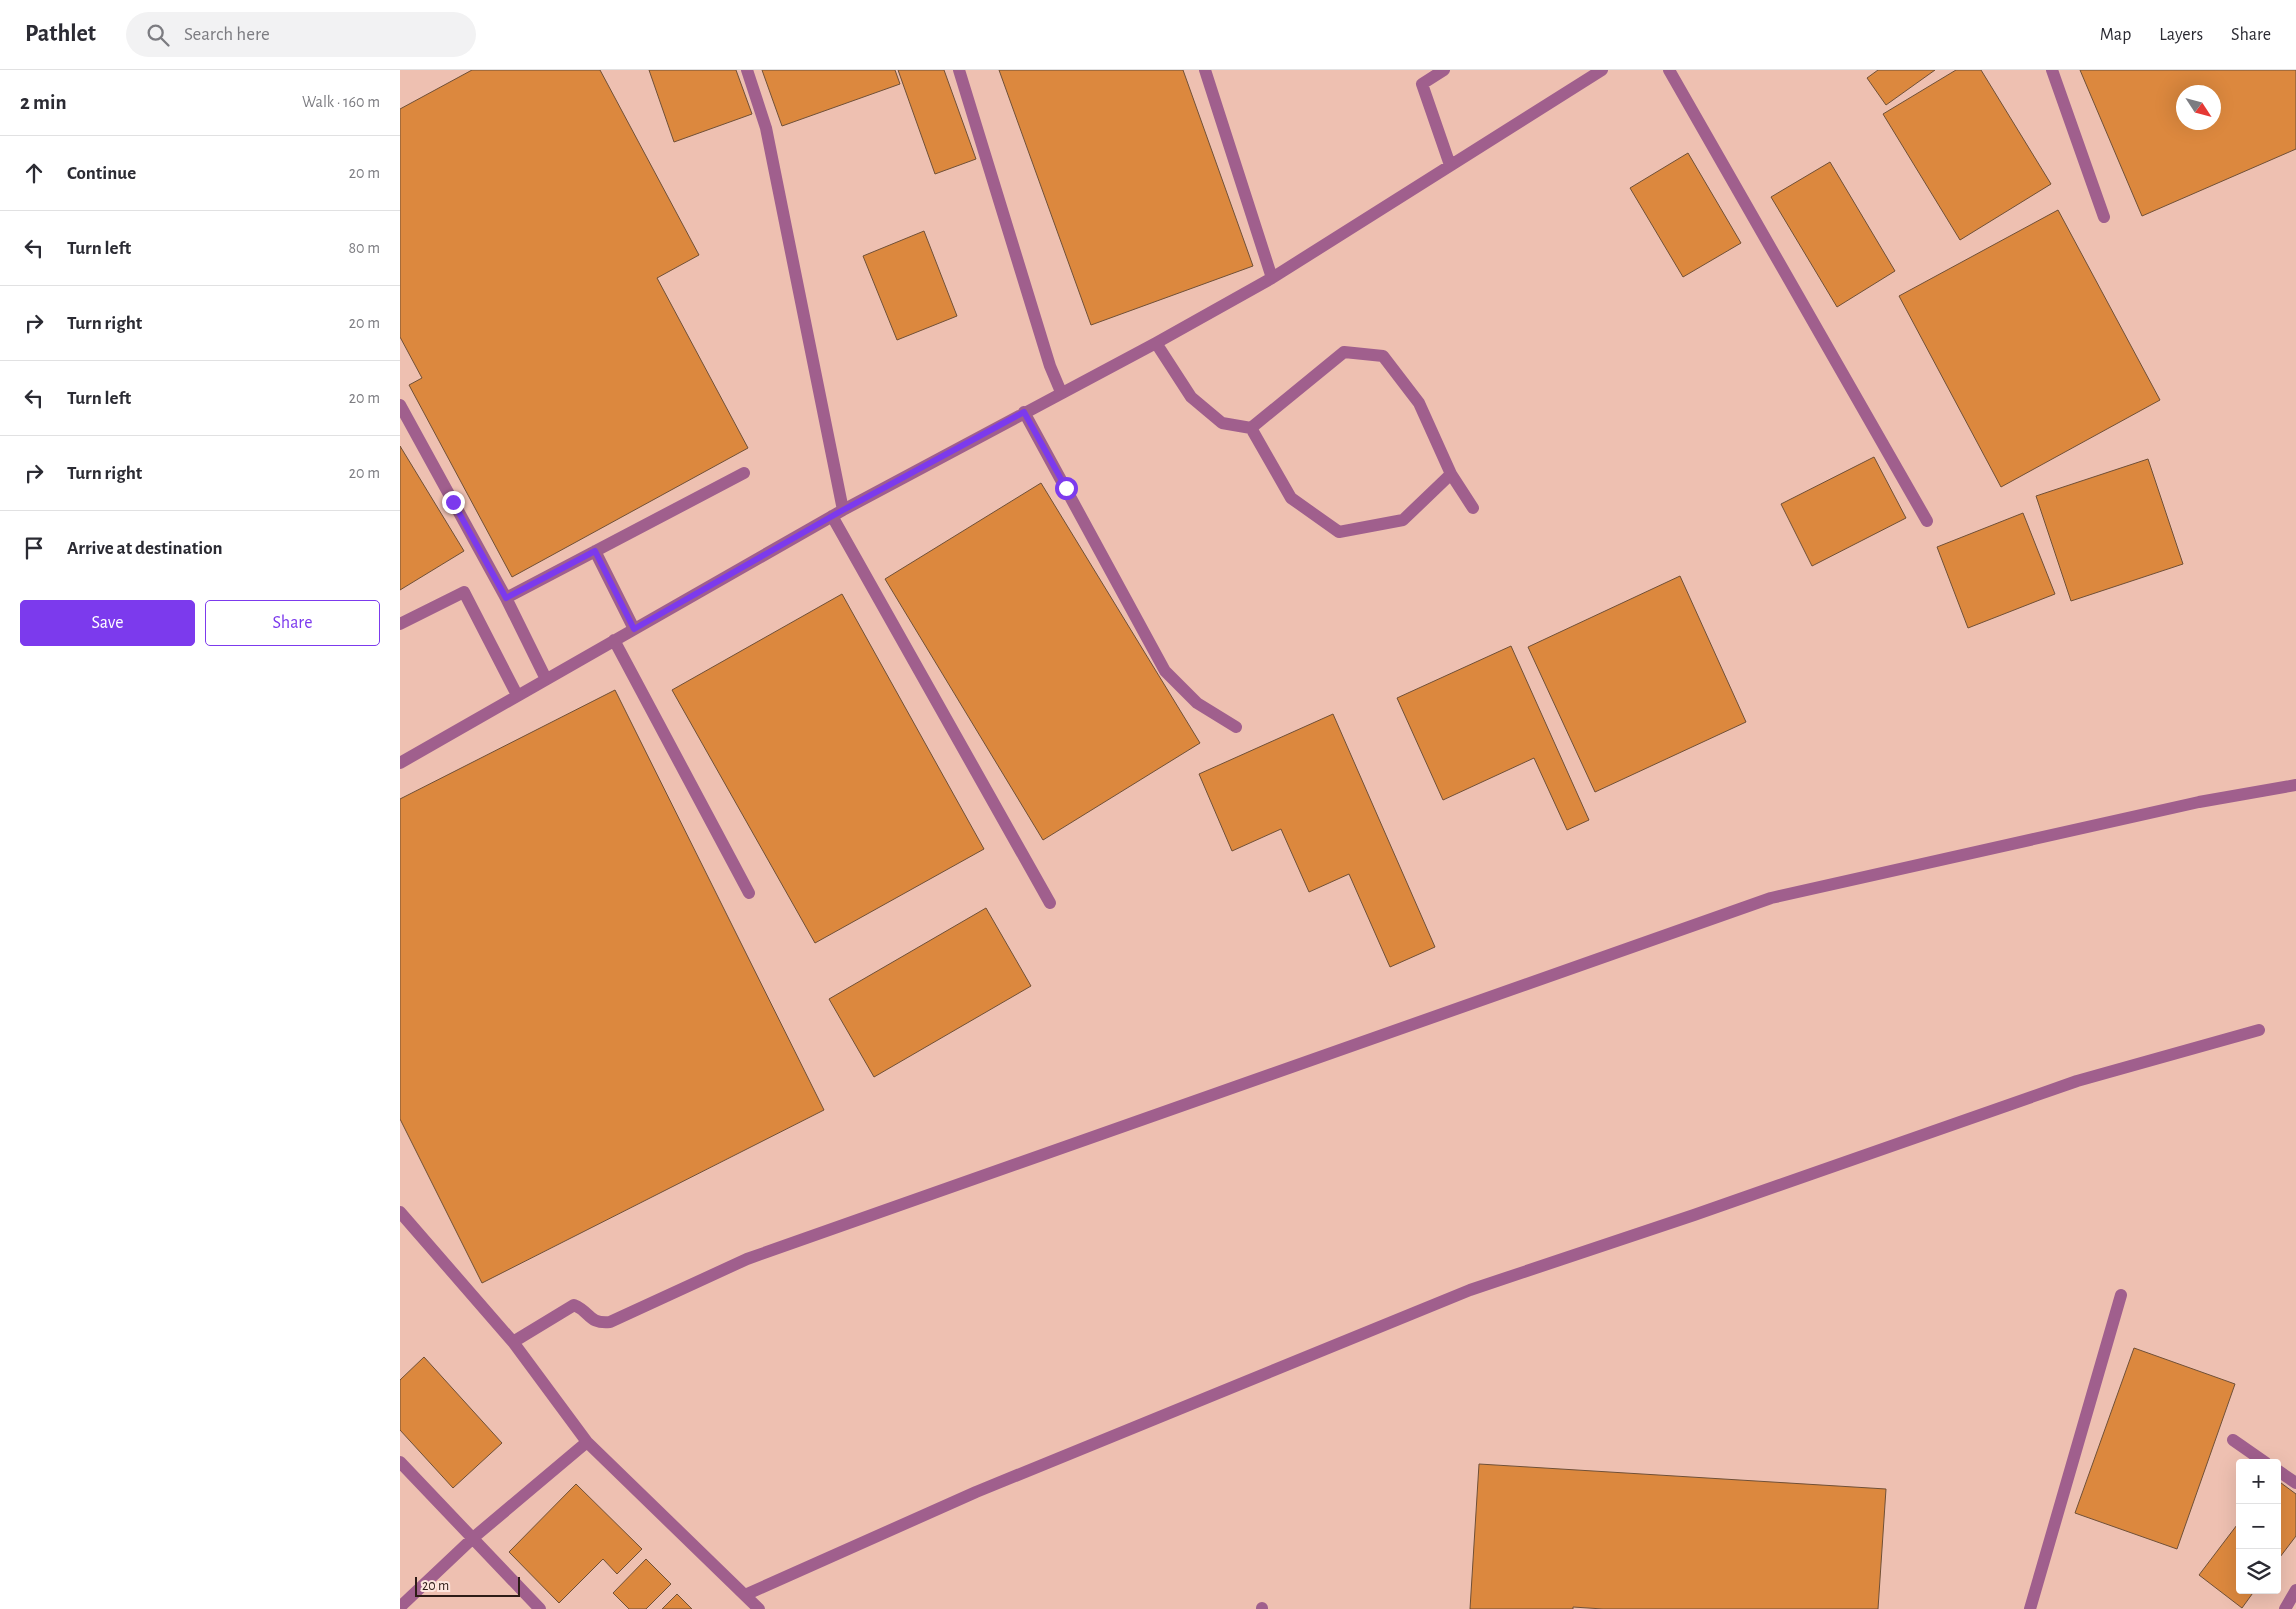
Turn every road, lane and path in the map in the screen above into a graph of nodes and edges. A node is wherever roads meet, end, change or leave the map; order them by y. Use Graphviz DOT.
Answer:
graph roads {
  1 [pos="747,70"];
  2 [pos="959,70"];
  3 [pos="1205,70"];
  4 [pos="1444,70"];
  5 [pos="1602,70"];
  6 [pos="1669,70"];
  7 [pos="2052,70"];
  8 [pos="1450,165"];
  9 [pos="2104,217"];
  10 [pos="1272,278"];
  11 [pos="1156,343"];
  12 [pos="1061,392"];
  13 [pos="400,405"];
  14 [pos="1024,412"];
  15 [pos="1251,428"];
  16 [pos="744,473"];
  17 [pos="1452,474"];
  18 [pos="1473,508"];
  19 [pos="838,513"];
  20 [pos="1927,520"];
  21 [pos="595,551"];
  22 [pos="506,598"];
  23 [pos="400,624"];
  24 [pos="634,629"];
  25 [pos="614,640"];
  26 [pos="546,679"];
  27 [pos="517,695"];
  28 [pos="1236,727"];
  29 [pos="400,763"];
  30 [pos="2296,785"];
  31 [pos="748,893"];
  32 [pos="1050,903"];
  33 [pos="2259,1030"];
  34 [pos="400,1212"];
  35 [pos="2121,1295"];
  36 [pos="513,1342"];
  37 [pos="2233,1440"];
  38 [pos="587,1442"];
  39 [pos="2260,1459"];
  40 [pos="400,1462"];
  41 [pos="2281,1473"];
  42 [pos="2296,1483"];
  43 [pos="473,1538"];
  44 [pos="2296,1590"];
  45 [pos="745,1596"];
  46 [pos="400,1606"];
  47 [pos="540,1609"];
  48 [pos="759,1609"];
  49 [pos="2030,1609"];
  50 [pos="2285,1609"];
  1 -- 19 [label="street"];
  2 -- 12 [label="street"];
  3 -- 10 [label="street"];
  4 -- 8 [label="street"];
  5 -- 8 [label="street"];
  6 -- 20 [label="street"];
  7 -- 9 [label="street"];
  8 -- 10 [label="street"];
  10 -- 11 [label="street"];
  11 -- 12 [label="street"];
  11 -- 15 [label="street"];
  12 -- 14 [label="street"];
  13 -- 22 [label="street"];
  14 -- 19 [label="street"];
  14 -- 28 [label="street"];
  15 -- 17 [label="street"];
  15 -- 17 [label="street"];
  16 -- 21 [label="street"];
  17 -- 18 [label="street"];
  19 -- 24 [label="street"];
  19 -- 32 [label="street"];
  21 -- 22 [label="street"];
  21 -- 24 [label="street"];
  22 -- 26 [label="street"];
  23 -- 27 [label="street"];
  24 -- 25 [label="street"];
  25 -- 26 [label="street"];
  25 -- 31 [label="street"];
  26 -- 27 [label="street"];
  27 -- 29 [label="street"];
  30 -- 36 [label="street"];
  33 -- 45 [label="street"];
  34 -- 36 [label="street"];
  35 -- 49 [label="street"];
  36 -- 38 [label="street"];
  37 -- 39 [label="street"];
  38 -- 43 [label="street"];
  38 -- 45 [label="street"];
  40 -- 43 [label="street"];
  41 -- 42 [label="street"];
  43 -- 46 [label="street"];
  43 -- 47 [label="street"];
  44 -- 50 [label="street"];
  45 -- 48 [label="street"];
}
